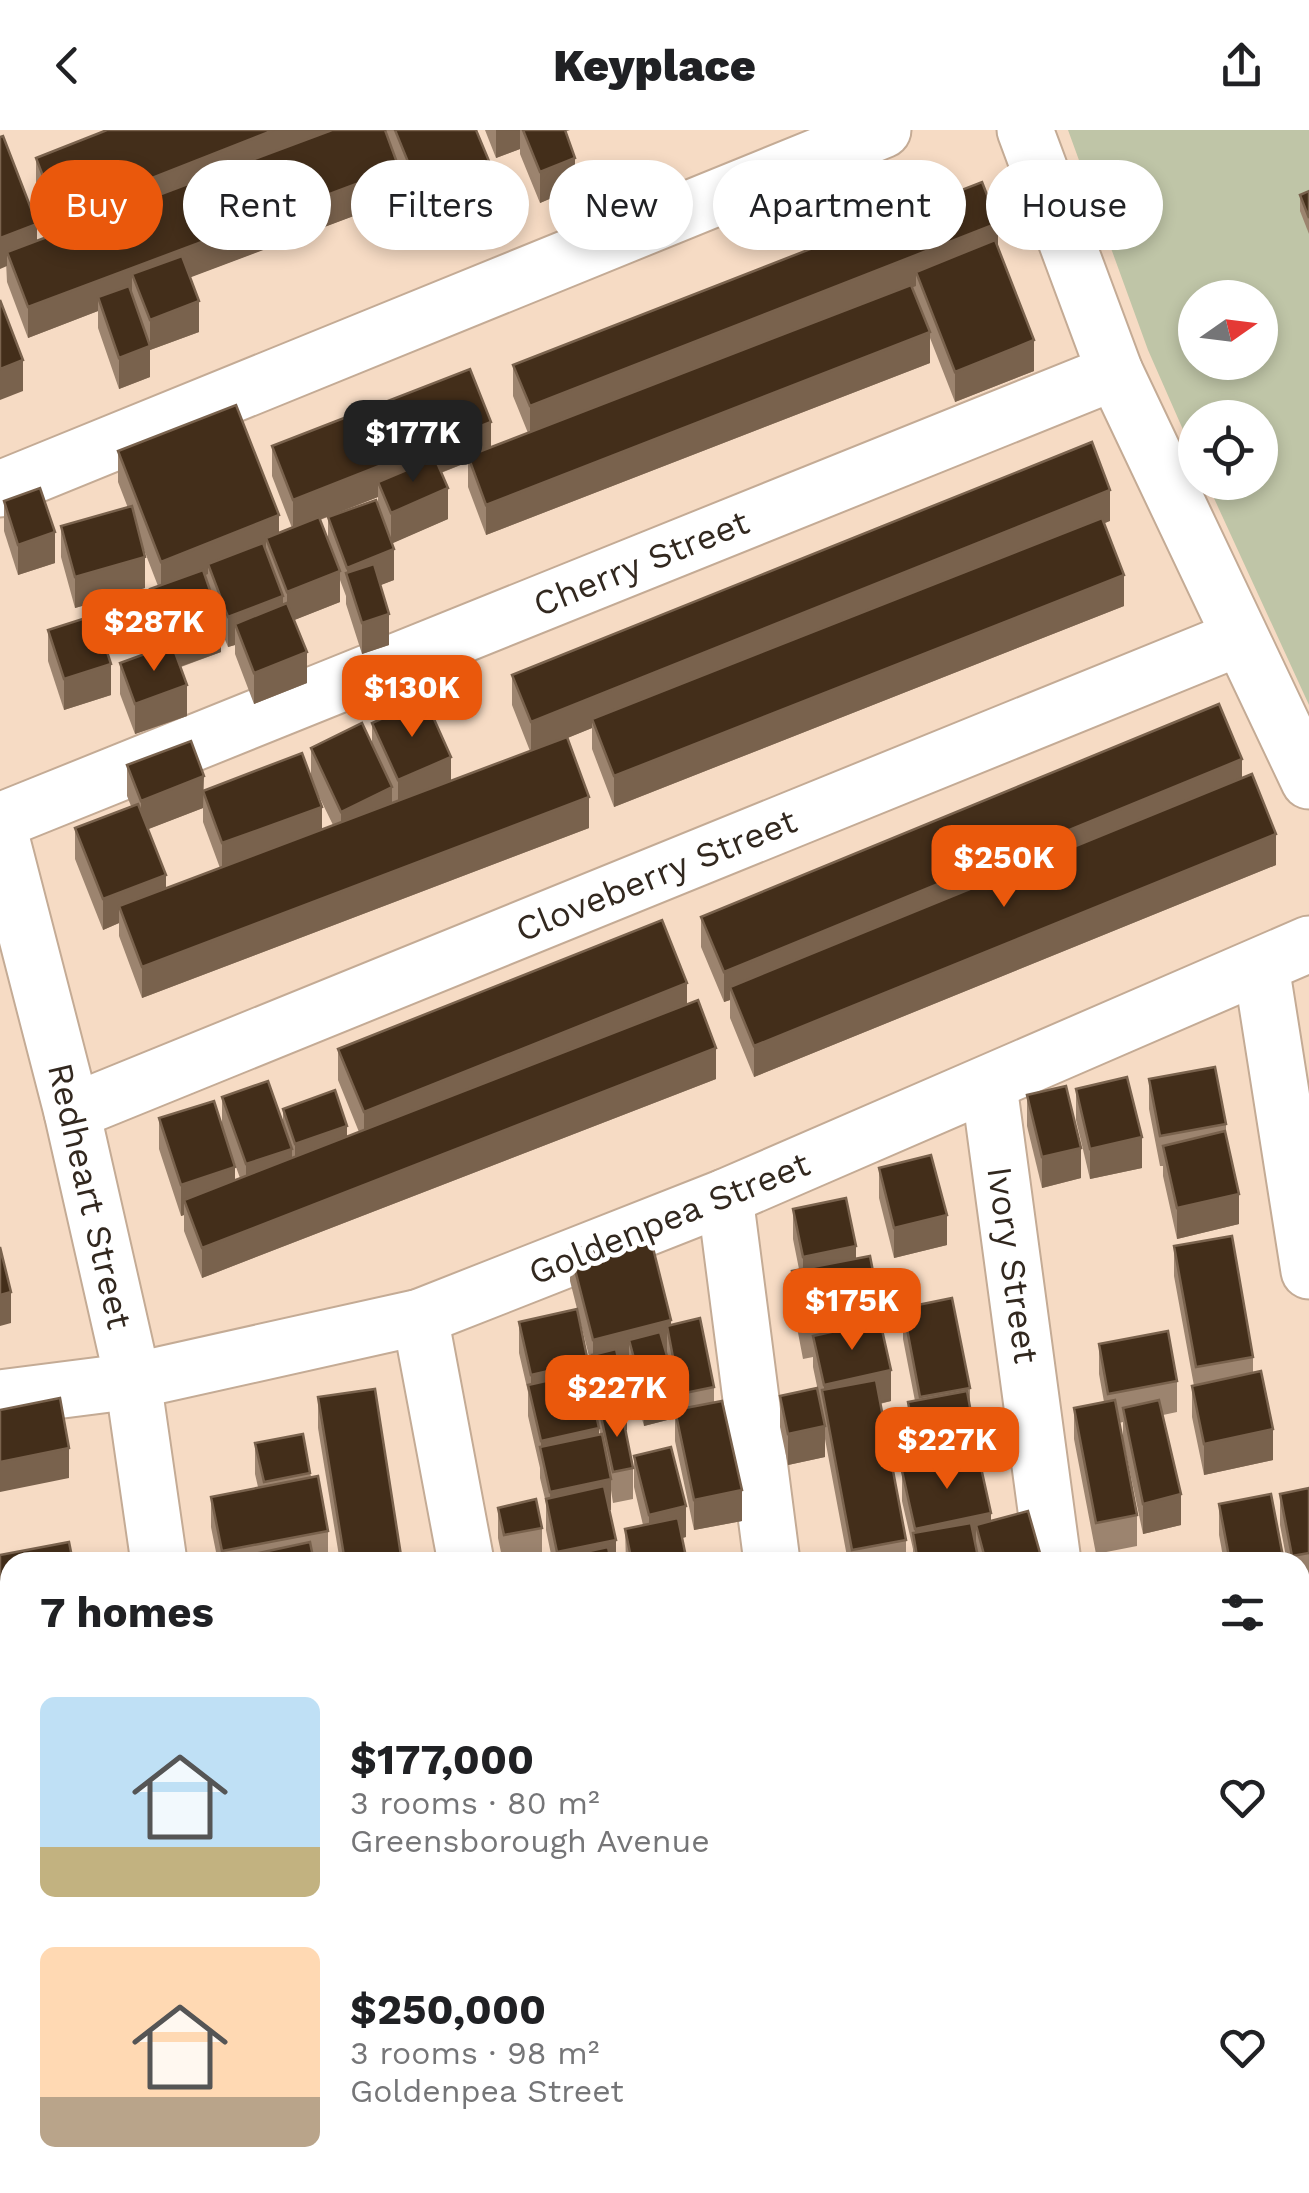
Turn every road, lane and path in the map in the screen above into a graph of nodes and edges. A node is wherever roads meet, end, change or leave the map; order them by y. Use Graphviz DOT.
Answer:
graph roads {
  1 [pos="883,130"];
  2 [pos="1025,130"];
  3 [pos="1115,372"];
  4 [pos="0,488"];
  5 [pos="1239,638"];
  6 [pos="1309,781"];
  7 [pos="0,821"];
  8 [pos="0,833"];
  9 [pos="1285,955"];
  10 [pos="989,1086"];
  11 [pos="72,1112"];
  12 [pos="725,1197"];
  13 [pos="1309,1270"];
  14 [pos="420,1317"];
  15 [pos="133,1381"];
  16 [pos="0,1398"];
  17 [pos="158,1552"];
  18 [pos="464,1552"];
  19 [pos="771,1552"];
  20 [pos="1052,1552"];
  1 -- 4 [label="street"];
  2 -- 3 [label="street"];
  3 -- 5 [label="street"];
  3 -- 7 [label="street, Cherry Street"];
  5 -- 6 [label="street"];
  5 -- 11 [label="street, Cloveberry Street"];
  8 -- 11 [label="street, Redheart Street"];
  9 -- 10 [label="street, Goldenpea Street"];
  9 -- 13 [label="street"];
  10 -- 12 [label="street, Goldenpea Street"];
  10 -- 20 [label="street, Ivory Street"];
  11 -- 15 [label="street, Redheart Street"];
  12 -- 14 [label="street, Goldenpea Street"];
  12 -- 19 [label="street"];
  14 -- 15 [label="street, Goldenpea Street"];
  14 -- 18 [label="street"];
  15 -- 16 [label="street, Goldenpea Street"];
  15 -- 17 [label="street, Redheart Street"];
}
